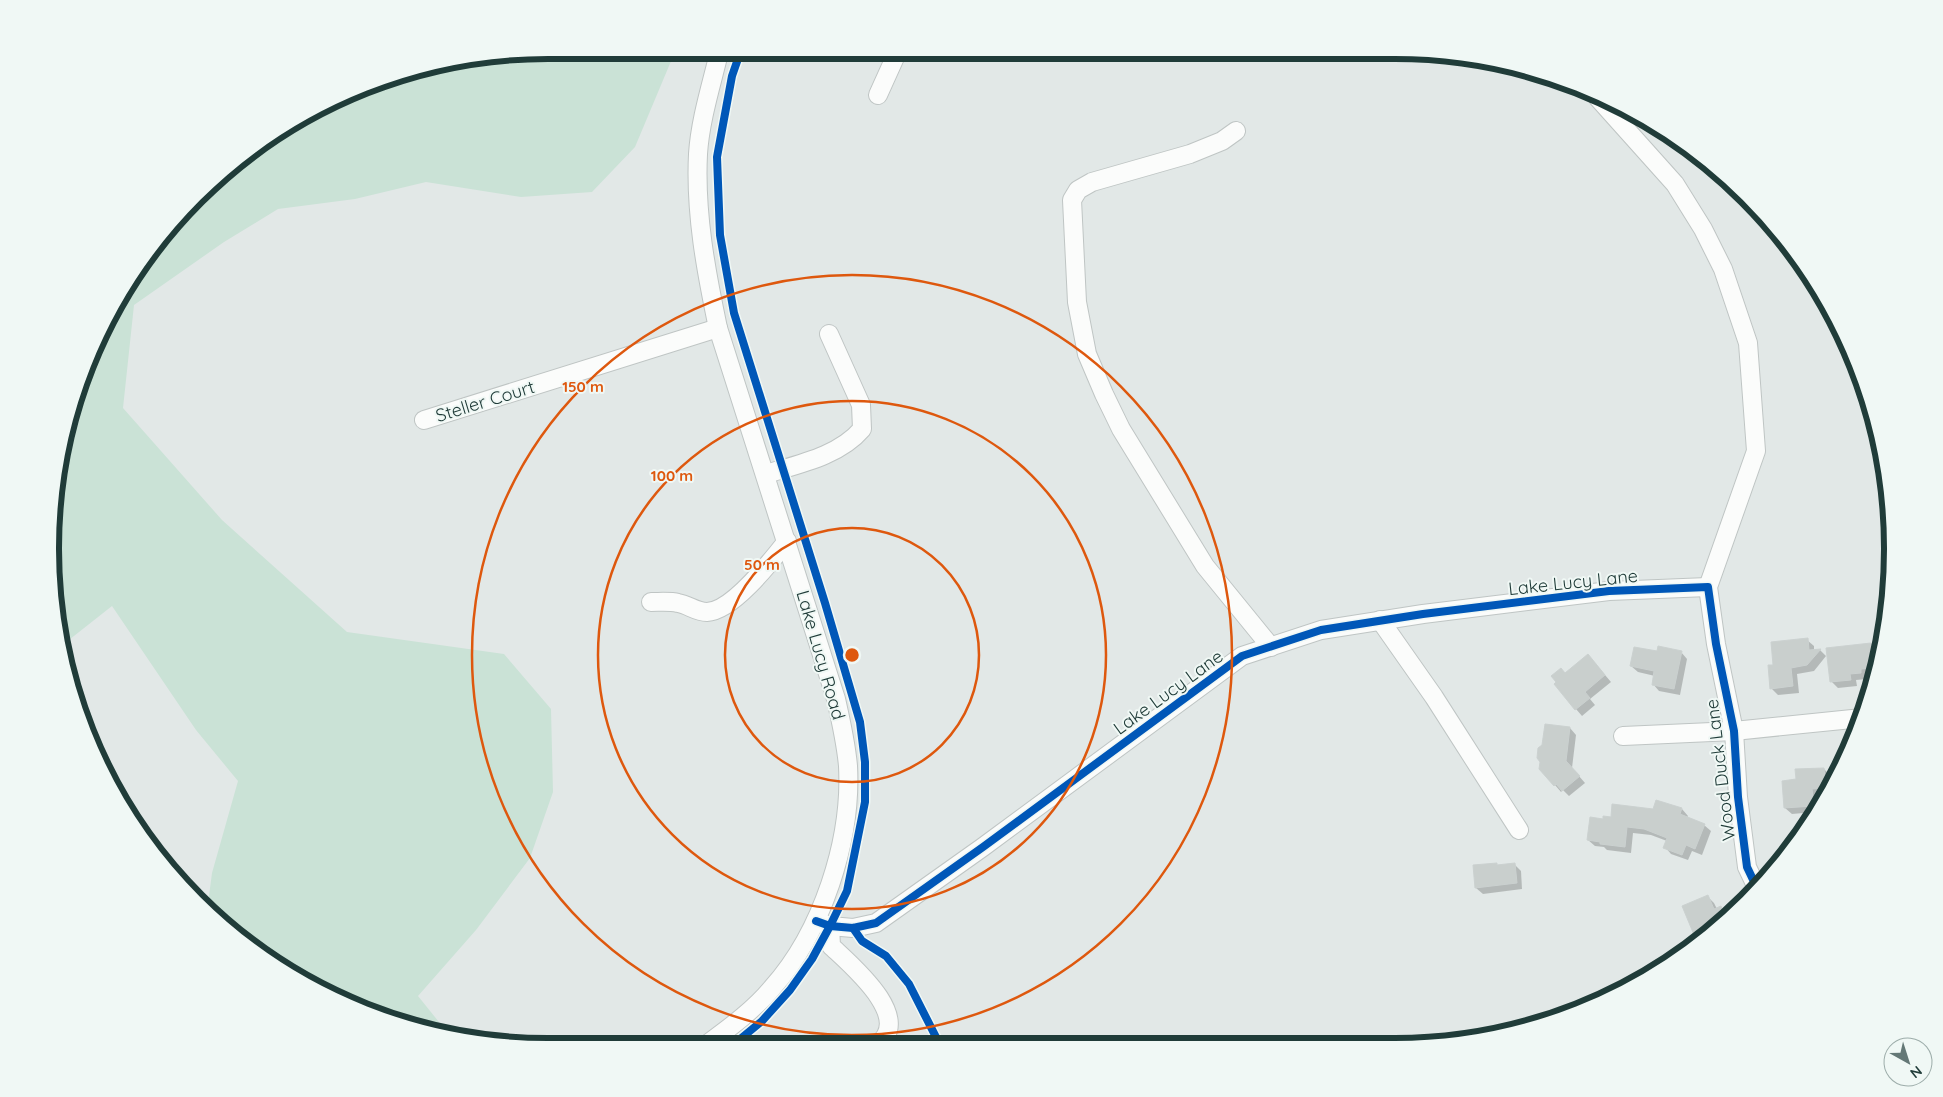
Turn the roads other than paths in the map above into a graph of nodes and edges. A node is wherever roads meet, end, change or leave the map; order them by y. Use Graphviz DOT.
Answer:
graph roads {
  1 [pos="718,59"];
  2 [pos="894,59"];
  3 [pos="878,95"];
  4 [pos="1606,107"];
  5 [pos="1236,131"];
  6 [pos="718,328"];
  7 [pos="828,334"];
  8 [pos="424,420"];
  9 [pos="766,474"];
  10 [pos="787,541"];
  11 [pos="1708,587"];
  12 [pos="651,602"];
  13 [pos="1380,620"];
  14 [pos="1271,647"];
  15 [pos="1853,719"];
  16 [pos="1734,731"];
  17 [pos="1623,736"];
  18 [pos="1519,830"];
  19 [pos="1754,881"];
  20 [pos="823,923"];
  21 [pos="715,1038"];
  22 [pos="884,1038"];
  1 -- 6 [label="street, Lake Lucy Road"];
  2 -- 3 [label="street"];
  4 -- 11 [label="street"];
  5 -- 14 [label="street"];
  6 -- 8 [label="street, Steller Court"];
  6 -- 9 [label="street, Lake Lucy Road"];
  7 -- 9 [label="street"];
  9 -- 10 [label="street, Lake Lucy Road"];
  10 -- 12 [label="street"];
  10 -- 20 [label="street, Lake Lucy Road"];
  11 -- 13 [label="street, Lake Lucy Lane"];
  11 -- 16 [label="street, Wood Duck Lane"];
  13 -- 14 [label="street, Lake Lucy Lane"];
  13 -- 18 [label="street"];
  14 -- 20 [label="street, Lake Lucy Lane"];
  15 -- 16 [label="street"];
  16 -- 17 [label="street"];
  16 -- 19 [label="street, Wood Duck Lane"];
  20 -- 21 [label="street, Lake Lucy Road"];
  20 -- 22 [label="street"];
}
